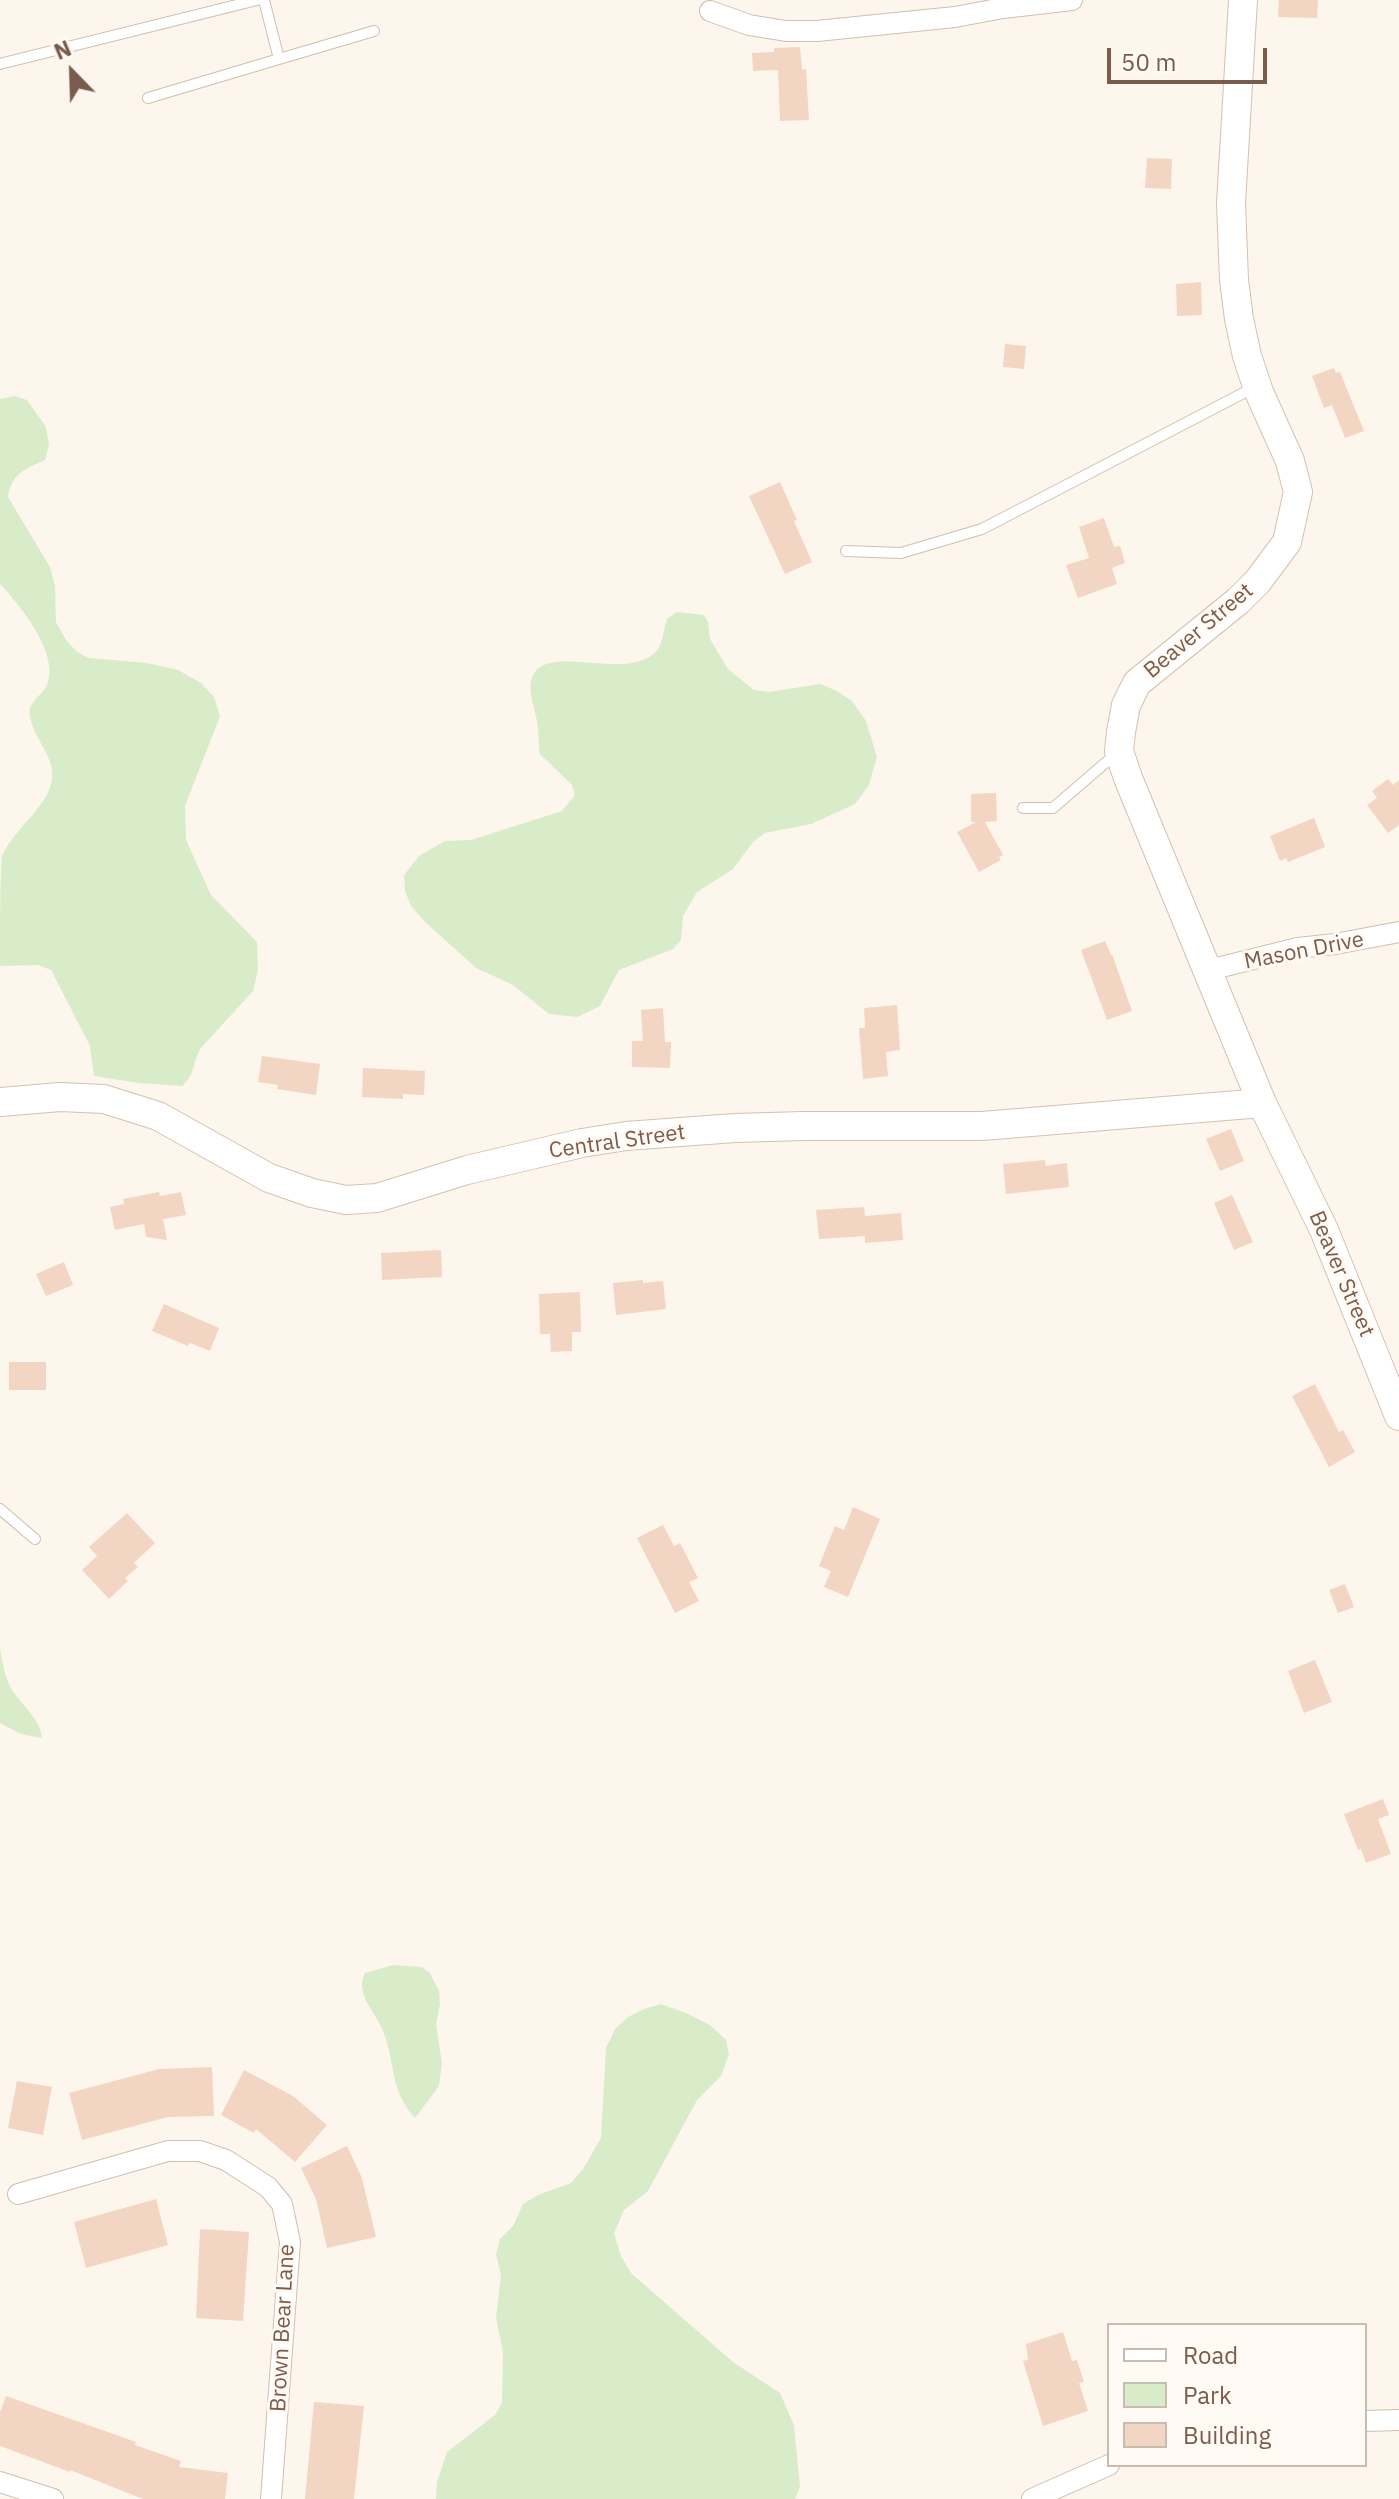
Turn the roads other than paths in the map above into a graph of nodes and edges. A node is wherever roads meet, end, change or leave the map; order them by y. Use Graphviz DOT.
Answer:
graph roads {
  1 [pos="257,0"];
  2 [pos="264,0"];
  3 [pos="1072,0"];
  4 [pos="1243,0"];
  5 [pos="710,11"];
  6 [pos="374,31"];
  7 [pos="279,59"];
  8 [pos="0,64"];
  9 [pos="148,98"];
  10 [pos="1257,387"];
  11 [pos="846,551"];
  12 [pos="1119,751"];
  13 [pos="1023,808"];
  14 [pos="1399,932"];
  15 [pos="1209,970"];
  16 [pos="0,1102"];
  17 [pos="1262,1103"];
  18 [pos="1399,1416"];
  19 [pos="0,1509"];
  20 [pos="35,1539"];
  21 [pos="18,2194"];
  22 [pos="1399,2420"];
  23 [pos="1367,2421"];
  24 [pos="1107,2466"];
  25 [pos="0,2482"];
  26 [pos="53,2499"];
  27 [pos="271,2499"];
  28 [pos="1032,2499"];
  1 -- 8 [label="lane"];
  2 -- 7 [label="lane"];
  3 -- 5 [label="street"];
  4 -- 10 [label="street, Beaver Street"];
  6 -- 7 [label="lane"];
  7 -- 9 [label="lane"];
  10 -- 11 [label="lane"];
  10 -- 12 [label="street, Beaver Street"];
  12 -- 13 [label="lane"];
  12 -- 15 [label="street, Beaver Street"];
  14 -- 15 [label="street, Mason Drive"];
  15 -- 17 [label="street, Beaver Street"];
  16 -- 17 [label="street, Central Street"];
  17 -- 18 [label="street, Beaver Street"];
  19 -- 20 [label="lane"];
  21 -- 27 [label="street, Brown Bear Lane"];
  22 -- 23 [label="street"];
  24 -- 28 [label="street"];
  25 -- 26 [label="street"];
}
